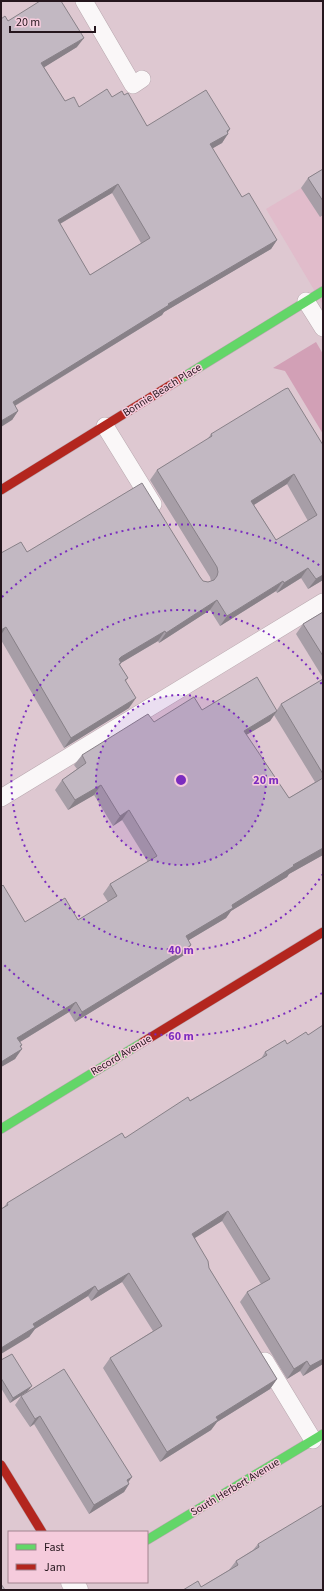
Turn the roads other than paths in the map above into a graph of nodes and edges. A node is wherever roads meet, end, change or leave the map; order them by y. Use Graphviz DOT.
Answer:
graph roads {
  1 [pos="84,1"];
  2 [pos="142,79"];
  3 [pos="323,291"];
  4 [pos="306,301"];
  5 [pos="323,328"];
  6 [pos="105,426"];
  7 [pos="1,490"];
  8 [pos="160,514"];
  9 [pos="323,602"];
  10 [pos="1,798"];
  11 [pos="323,932"];
  12 [pos="1,1129"];
  13 [pos="256,1346"];
  14 [pos="318,1437"];
  15 [pos="1,1465"];
  16 [pos="41,1531"];
  17 [pos="148,1539"];
  1 -- 2 [label="lane"];
  3 -- 4 [label="street, Bonnie Beach Place"];
  4 -- 5 [label="lane"];
  4 -- 6 [label="street, Bonnie Beach Place"];
  6 -- 7 [label="street, Bonnie Beach Place"];
  6 -- 8 [label="lane"];
  9 -- 10 [label="lane"];
  11 -- 12 [label="street, Record Avenue"];
  13 -- 14 [label="lane"];
  14 -- 17 [label="street, South Herbert Avenue"];
  15 -- 16 [label="street"];
}
